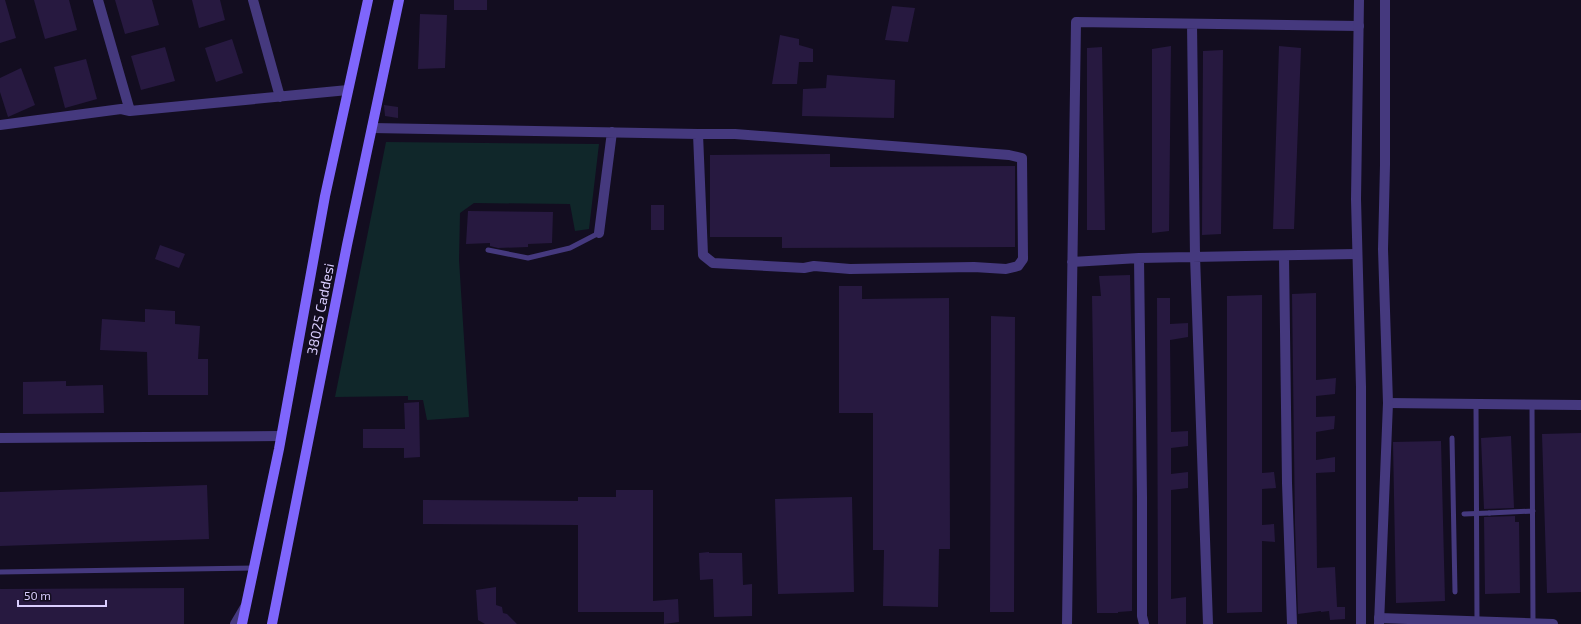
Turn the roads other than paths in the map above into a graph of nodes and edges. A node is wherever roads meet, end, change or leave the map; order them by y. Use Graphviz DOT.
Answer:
graph roads {
  1 [pos="98,0"];
  2 [pos="254,0"];
  3 [pos="368,0"];
  4 [pos="399,0"];
  5 [pos="1360,0"];
  6 [pos="1385,0"];
  7 [pos="1192,24"];
  8 [pos="1359,26"];
  9 [pos="348,90"];
  10 [pos="280,97"];
  11 [pos="130,111"];
  12 [pos="0,125"];
  13 [pos="372,128"];
  14 [pos="612,132"];
  15 [pos="698,134"];
  16 [pos="599,233"];
  17 [pos="488,250"];
  18 [pos="1357,254"];
  19 [pos="1195,256"];
  20 [pos="1284,256"];
  21 [pos="1139,258"];
  22 [pos="1072,262"];
  23 [pos="1388,403"];
  24 [pos="1476,403"];
  25 [pos="1532,404"];
  26 [pos="1581,405"];
  27 [pos="281,436"];
  28 [pos="0,438"];
  29 [pos="1452,438"];
  30 [pos="1532,511"];
  31 [pos="1454,514"];
  32 [pos="254,568"];
  33 [pos="0,572"];
  34 [pos="1454,592"];
  35 [pos="247,603"];
  36 [pos="1379,621"];
  37 [pos="1477,622"];
  38 [pos="1534,623"];
  39 [pos="235,624"];
  40 [pos="242,624"];
  41 [pos="272,624"];
  42 [pos="1067,624"];
  43 [pos="1144,624"];
  44 [pos="1208,624"];
  45 [pos="1292,624"];
  46 [pos="1361,624"];
  47 [pos="1553,624"];
  1 -- 11 [label="street"];
  2 -- 10 [label="street"];
  3 -- 9 [label="main road, 38025 Caddesi"];
  4 -- 13 [label="main road, 38025 Caddesi"];
  5 -- 8 [label="street"];
  6 -- 23 [label="street"];
  7 -- 8 [label="street"];
  7 -- 19 [label="street"];
  7 -- 22 [label="street"];
  8 -- 18 [label="street"];
  9 -- 10 [label="street"];
  9 -- 27 [label="main road, 38025 Caddesi"];
  10 -- 11 [label="street"];
  11 -- 12 [label="street"];
  13 -- 14 [label="street"];
  13 -- 41 [label="main road, 38025 Caddesi"];
  14 -- 15 [label="street"];
  14 -- 16 [label="street"];
  15 -- 15 [label="street"];
  16 -- 17 [label="lane"];
  18 -- 20 [label="street"];
  18 -- 46 [label="street"];
  19 -- 20 [label="street"];
  19 -- 21 [label="street"];
  19 -- 44 [label="street"];
  20 -- 45 [label="street"];
  21 -- 22 [label="street"];
  21 -- 43 [label="street"];
  22 -- 42 [label="street"];
  23 -- 24 [label="street"];
  23 -- 36 [label="street"];
  24 -- 25 [label="street"];
  24 -- 37 [label="lane"];
  25 -- 26 [label="street"];
  25 -- 30 [label="lane"];
  27 -- 28 [label="street"];
  27 -- 32 [label="main road, 38025 Caddesi"];
  29 -- 31 [label="lane"];
  30 -- 31 [label="lane, bridge"];
  30 -- 38 [label="lane"];
  31 -- 34 [label="lane"];
  32 -- 33 [label="lane"];
  32 -- 35 [label="main road, 38025 Caddesi"];
  35 -- 39 [label="street"];
  35 -- 40 [label="main road, 38025 Caddesi"];
  36 -- 37 [label="street"];
  37 -- 38 [label="street"];
  38 -- 47 [label="street"];
}
